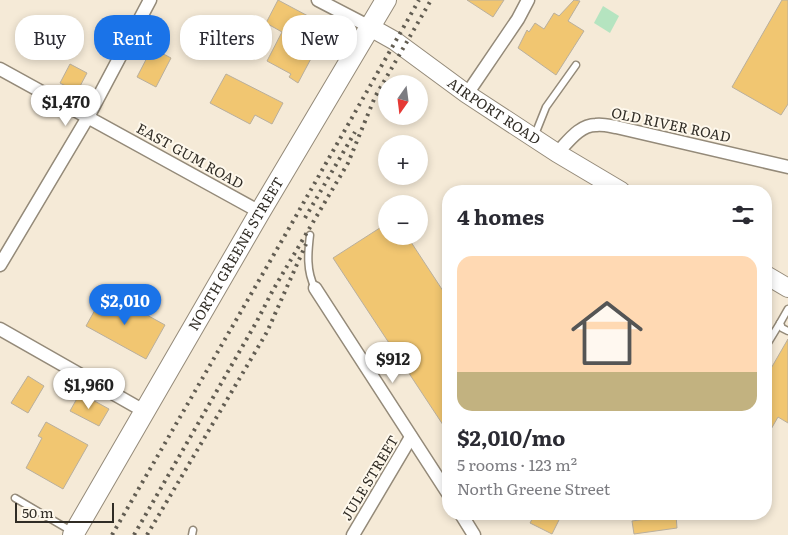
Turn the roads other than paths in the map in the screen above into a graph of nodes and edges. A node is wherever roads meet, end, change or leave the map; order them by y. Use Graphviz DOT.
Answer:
graph roads {
  1 [pos="150,0"];
  2 [pos="318,0"];
  3 [pos="386,0"];
  4 [pos="528,0"];
  5 [pos="370,27"];
  6 [pos="576,65"];
  7 [pos="0,69"];
  8 [pos="467,94"];
  9 [pos="88,117"];
  10 [pos="533,138"];
  11 [pos="557,153"];
  12 [pos="788,166"];
  13 [pos="611,185"];
  14 [pos="260,212"];
  15 [pos="310,235"];
  16 [pos="0,265"];
  17 [pos="772,279"];
  18 [pos="315,288"];
  19 [pos="788,288"];
  20 [pos="788,309"];
  21 [pos="780,323"];
  22 [pos="0,329"];
  23 [pos="788,331"];
  24 [pos="772,336"];
  25 [pos="144,411"];
  26 [pos="412,437"];
  27 [pos="442,484"];
  28 [pos="15,498"];
  29 [pos="465,520"];
  30 [pos="74,534"];
  31 [pos="353,535"];
  32 [pos="474,535"];
  1 -- 9 [label="street"];
  2 -- 5 [label="street"];
  3 -- 5 [label="main road, NORTH GREENE STREET"];
  4 -- 8 [label="street"];
  5 -- 8 [label="street, AIRPORT ROAD"];
  5 -- 14 [label="main road, NORTH GREENE STREET"];
  6 -- 10 [label="lane"];
  7 -- 9 [label="street, EAST GUM ROAD"];
  8 -- 10 [label="street, AIRPORT ROAD"];
  9 -- 14 [label="street, EAST GUM ROAD"];
  9 -- 16 [label="street"];
  10 -- 11 [label="street, AIRPORT ROAD"];
  11 -- 12 [label="street, OLD RIVER ROAD"];
  11 -- 13 [label="street, AIRPORT ROAD"];
  14 -- 25 [label="main road, NORTH GREENE STREET"];
  15 -- 18 [label="lane"];
  17 -- 19 [label="street"];
  18 -- 26 [label="street"];
  20 -- 21 [label="lane"];
  21 -- 23 [label="lane"];
  21 -- 24 [label="lane"];
  22 -- 25 [label="street"];
  25 -- 30 [label="main road, NORTH GREENE STREET"];
  26 -- 27 [label="street"];
  26 -- 31 [label="street, JULE STREET"];
  28 -- 30 [label="lane"];
  29 -- 32 [label="street"];
}
